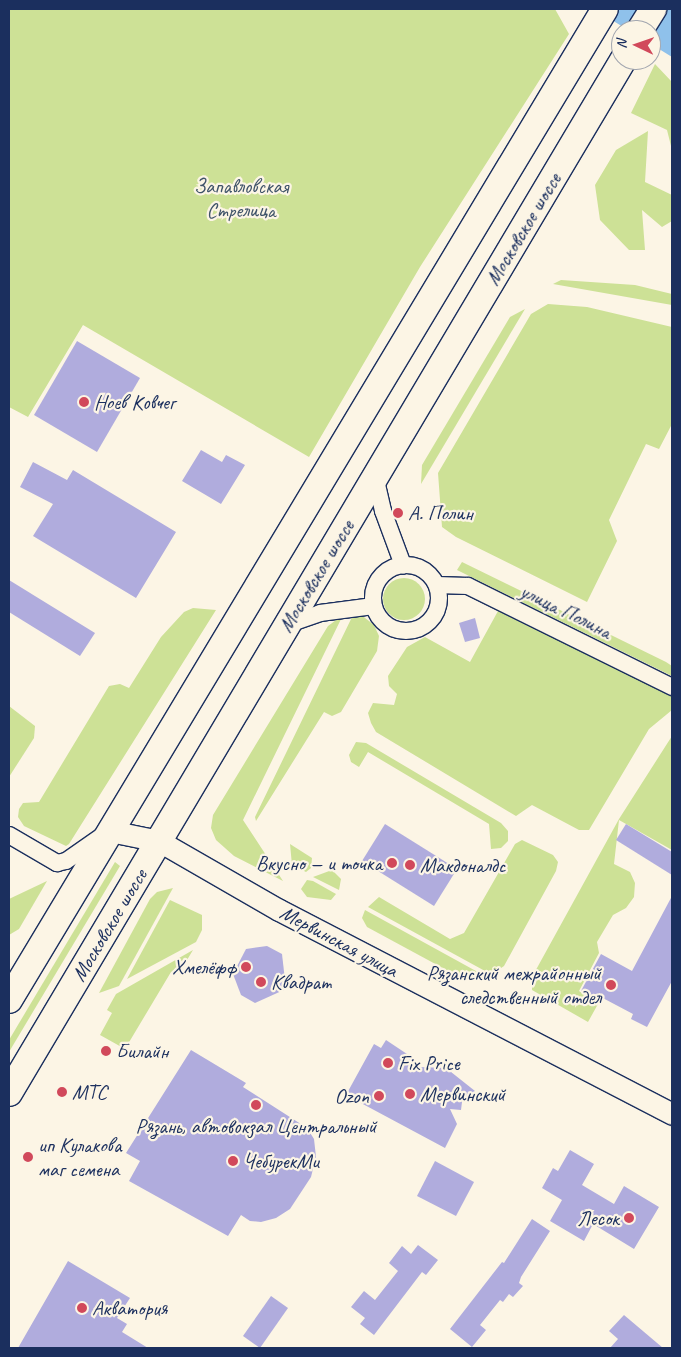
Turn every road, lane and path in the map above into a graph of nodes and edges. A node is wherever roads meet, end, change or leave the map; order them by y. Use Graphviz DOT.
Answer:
graph roads {
  1 [pos="605,9"];
  2 [pos="653,9"];
  3 [pos="646,20"];
  4 [pos="617,70"];
  5 [pos="375,476"];
  6 [pos="403,565"];
  7 [pos="437,585"];
  8 [pos="374,606"];
  9 [pos="286,625"];
  10 [pos="672,688"];
  11 [pos="110,831"];
  12 [pos="9,835"];
  13 [pos="159,842"];
  14 [pos="9,1000"];
  15 [pos="9,1093"];
  16 [pos="672,1114"];
  1 -- 11 [label="main road, Московское шоссе"];
  2 -- 3 [label="main road"];
  4 -- 5 [label="main road, Московское шоссе"];
  5 -- 6 [label="street"];
  5 -- 9 [label="main road, Московское шоссе"];
  6 -- 7 [label="street"];
  6 -- 8 [label="street"];
  7 -- 8 [label="street"];
  7 -- 10 [label="street, улица Полина"];
  8 -- 9 [label="street"];
  9 -- 13 [label="main road, Московское шоссе"];
  11 -- 12 [label="street"];
  11 -- 13 [label="street, Мервинская улица"];
  11 -- 14 [label="main road, Московское шоссе"];
  13 -- 15 [label="main road, Московское шоссе"];
  13 -- 16 [label="street, Мервинская улица"];
}
